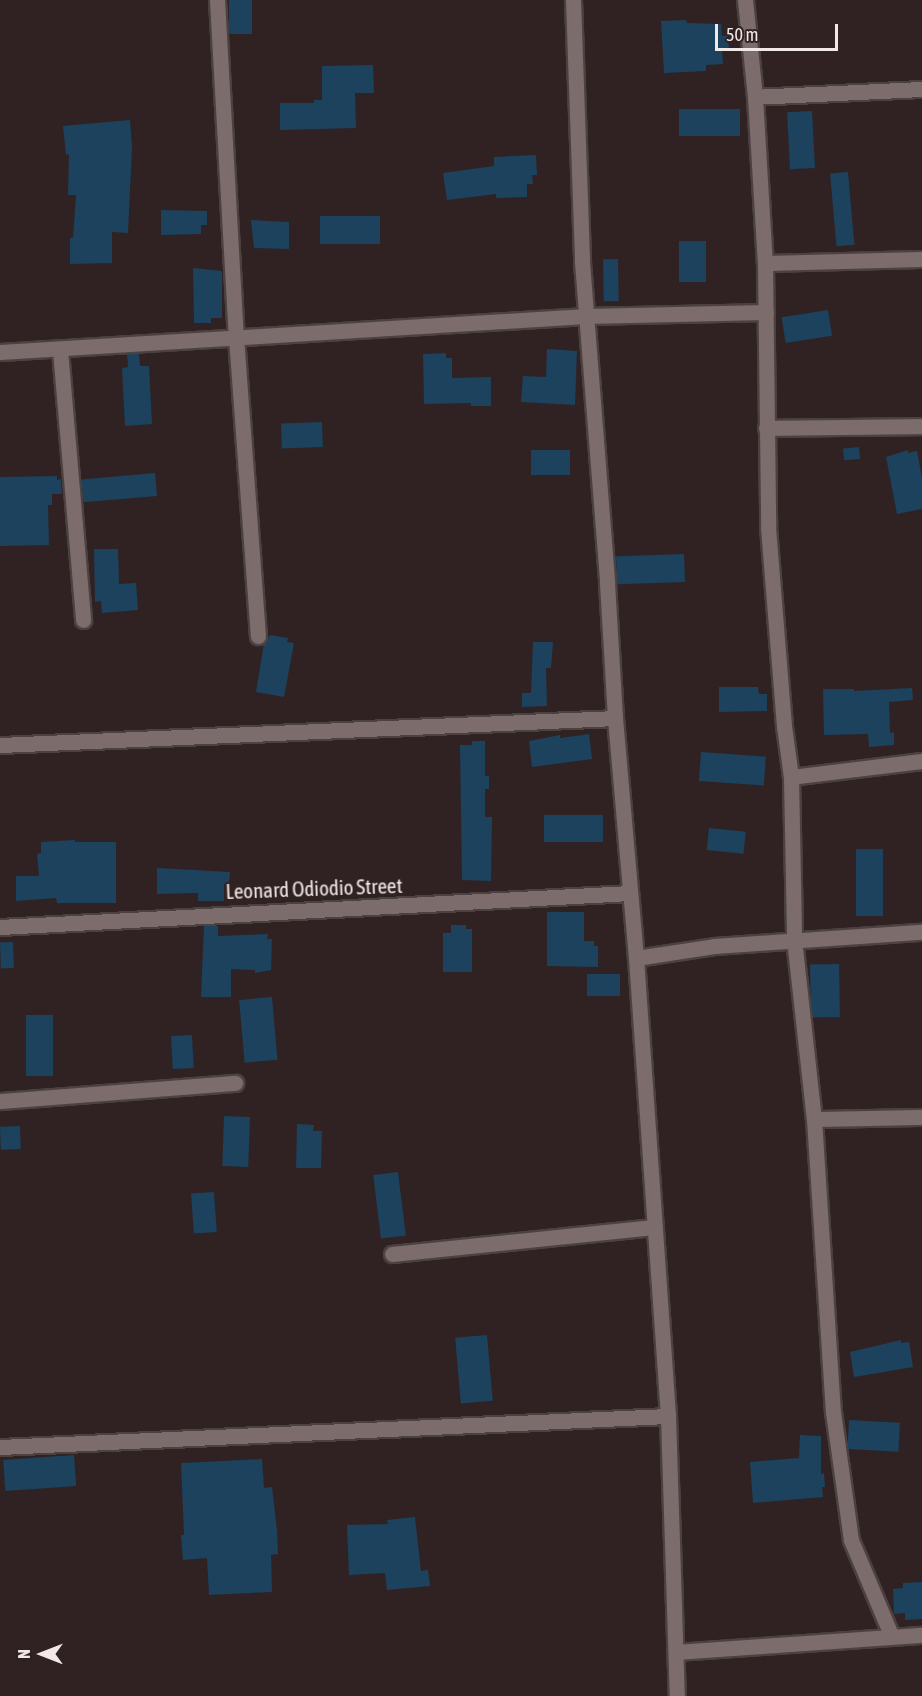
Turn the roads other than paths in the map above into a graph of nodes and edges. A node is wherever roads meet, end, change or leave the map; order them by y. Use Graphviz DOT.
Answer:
graph roads {
  1 [pos="217,0"];
  2 [pos="573,0"];
  3 [pos="745,0"];
  4 [pos="922,89"];
  5 [pos="756,97"];
  6 [pos="922,259"];
  7 [pos="765,263"];
  8 [pos="766,312"];
  9 [pos="586,316"];
  10 [pos="237,337"];
  11 [pos="60,350"];
  12 [pos="0,352"];
  13 [pos="922,426"];
  14 [pos="766,428"];
  15 [pos="83,620"];
  16 [pos="258,636"];
  17 [pos="615,718"];
  18 [pos="0,745"];
  19 [pos="922,761"];
  20 [pos="791,777"];
  21 [pos="630,893"];
  22 [pos="0,927"];
  23 [pos="922,932"];
  24 [pos="795,939"];
  25 [pos="636,958"];
  26 [pos="235,1083"];
  27 [pos="0,1101"];
  28 [pos="922,1118"];
  29 [pos="814,1119"];
  30 [pos="654,1227"];
  31 [pos="392,1254"];
  32 [pos="668,1416"];
  33 [pos="0,1447"];
  34 [pos="922,1635"];
  35 [pos="892,1637"];
  36 [pos="676,1652"];
  37 [pos="677,1696"];
  1 -- 10 [label="street"];
  2 -- 9 [label="street"];
  3 -- 5 [label="street"];
  4 -- 5 [label="street"];
  5 -- 7 [label="street"];
  6 -- 7 [label="street"];
  7 -- 8 [label="street"];
  8 -- 9 [label="street"];
  8 -- 14 [label="street"];
  9 -- 10 [label="street"];
  9 -- 17 [label="street"];
  10 -- 11 [label="street"];
  10 -- 16 [label="street"];
  11 -- 12 [label="street"];
  11 -- 15 [label="street"];
  13 -- 14 [label="street"];
  14 -- 20 [label="street"];
  17 -- 18 [label="street"];
  17 -- 21 [label="street"];
  19 -- 20 [label="street"];
  20 -- 24 [label="street"];
  21 -- 22 [label="street, Leonard Odiodio Street"];
  21 -- 25 [label="street"];
  23 -- 24 [label="street"];
  24 -- 25 [label="street"];
  24 -- 29 [label="street"];
  25 -- 30 [label="street"];
  26 -- 27 [label="street"];
  28 -- 29 [label="street"];
  29 -- 35 [label="street"];
  30 -- 31 [label="street"];
  30 -- 32 [label="street"];
  32 -- 33 [label="street"];
  32 -- 36 [label="street"];
  34 -- 35 [label="street"];
  35 -- 36 [label="street"];
  36 -- 37 [label="street"];
}
